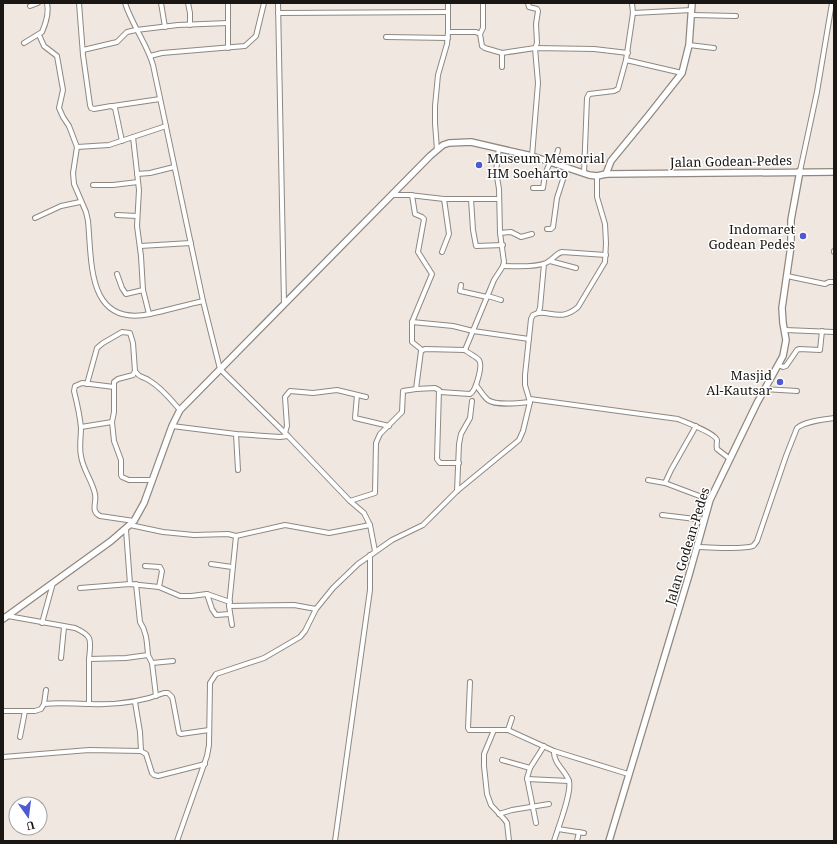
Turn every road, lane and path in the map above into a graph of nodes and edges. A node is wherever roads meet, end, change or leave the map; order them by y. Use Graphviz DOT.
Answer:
graph roads {
  1 [pos="38,3"];
  2 [pos="47,3"];
  3 [pos="79,3"];
  4 [pos="125,3"];
  5 [pos="161,3"];
  6 [pos="188,3"];
  7 [pos="228,3"];
  8 [pos="264,3"];
  9 [pos="278,3"];
  10 [pos="448,3"];
  11 [pos="484,3"];
  12 [pos="528,3"];
  13 [pos="632,3"];
  14 [pos="692,3"];
  15 [pos="832,3"];
  16 [pos="30,6"];
  17 [pos="448,12"];
  18 [pos="633,12"];
  19 [pos="692,12"];
  20 [pos="278,13"];
  21 [pos="734,16"];
  22 [pos="228,22"];
  23 [pos="190,25"];
  24 [pos="165,27"];
  25 [pos="136,30"];
  26 [pos="448,32"];
  27 [pos="39,34"];
  28 [pos="480,34"];
  29 [pos="386,38"];
  30 [pos="448,38"];
  31 [pos="24,43"];
  32 [pos="689,45"];
  33 [pos="228,48"];
  34 [pos="535,48"];
  35 [pos="714,48"];
  36 [pos="83,50"];
  37 [pos="502,53"];
  38 [pos="628,53"];
  39 [pos="150,56"];
  40 [pos="626,60"];
  41 [pos="502,67"];
  42 [pos="682,73"];
  43 [pos="160,99"];
  44 [pos="111,106"];
  45 [pos="166,126"];
  46 [pos="133,138"];
  47 [pos="122,141"];
  48 [pos="77,147"];
  49 [pos="499,148"];
  50 [pos="437,150"];
  51 [pos="558,150"];
  52 [pos="532,156"];
  53 [pos="552,161"];
  54 [pos="174,167"];
  55 [pos="567,167"];
  56 [pos="800,171"];
  57 [pos="834,172"];
  58 [pos="584,173"];
  59 [pos="137,174"];
  60 [pos="606,174"];
  61 [pos="597,176"];
  62 [pos="138,182"];
  63 [pos="94,185"];
  64 [pos="534,188"];
  65 [pos="392,195"];
  66 [pos="412,195"];
  67 [pos="444,199"];
  68 [pos="471,199"];
  69 [pos="499,199"];
  70 [pos="80,202"];
  71 [pos="117,215"];
  72 [pos="137,216"];
  73 [pos="35,218"];
  74 [pos="547,229"];
  75 [pos="500,233"];
  76 [pos="532,234"];
  77 [pos="191,244"];
  78 [pos="503,245"];
  79 [pos="140,246"];
  80 [pos="442,252"];
  81 [pos="606,255"];
  82 [pos="550,261"];
  83 [pos="544,264"];
  84 [pos="503,266"];
  85 [pos="576,268"];
  86 [pos="117,274"];
  87 [pos="787,276"];
  88 [pos="834,282"];
  89 [pos="461,285"];
  90 [pos="143,290"];
  91 [pos="487,297"];
  92 [pos="501,300"];
  93 [pos="203,301"];
  94 [pos="284,304"];
  95 [pos="538,313"];
  96 [pos="149,314"];
  97 [pos="412,322"];
  98 [pos="784,330"];
  99 [pos="473,331"];
  100 [pos="822,331"];
  101 [pos="834,332"];
  102 [pos="529,339"];
  103 [pos="422,350"];
  104 [pos="465,350"];
  105 [pos="778,365"];
  106 [pos="220,369"];
  107 [pos="135,371"];
  108 [pos="87,384"];
  109 [pos="476,385"];
  110 [pos="114,387"];
  111 [pos="416,389"];
  112 [pos="764,389"];
  113 [pos="798,391"];
  114 [pos="440,392"];
  115 [pos="357,395"];
  116 [pos="366,397"];
  117 [pos="530,401"];
  118 [pos="472,402"];
  119 [pos="180,410"];
  120 [pos="834,418"];
  121 [pos="112,422"];
  122 [pos="172,426"];
  123 [pos="389,426"];
  124 [pos="696,426"];
  125 [pos="81,427"];
  126 [pos="236,434"];
  127 [pos="286,434"];
  128 [pos="730,459"];
  129 [pos="458,463"];
  130 [pos="238,470"];
  131 [pos="152,480"];
  132 [pos="648,480"];
  133 [pos="665,483"];
  134 [pos="457,490"];
  135 [pos="710,500"];
  136 [pos="350,501"];
  137 [pos="662,515"];
  138 [pos="704,520"];
  139 [pos="130,525"];
  140 [pos="370,525"];
  141 [pos="236,536"];
  142 [pos="697,547"];
  143 [pos="375,551"];
  144 [pos="370,555"];
  145 [pos="210,564"];
  146 [pos="145,566"];
  147 [pos="232,567"];
  148 [pos="53,583"];
  149 [pos="130,584"];
  150 [pos="136,584"];
  151 [pos="160,587"];
  152 [pos="80,588"];
  153 [pos="207,594"];
  154 [pos="230,604"];
  155 [pos="316,609"];
  156 [pos="230,614"];
  157 [pos="5,618"];
  158 [pos="42,623"];
  159 [pos="232,625"];
  160 [pos="64,627"];
  161 [pos="148,655"];
  162 [pos="61,658"];
  163 [pos="88,659"];
  164 [pos="173,661"];
  165 [pos="152,663"];
  166 [pos="470,682"];
  167 [pos="46,690"];
  168 [pos="156,696"];
  169 [pos="135,702"];
  170 [pos="44,704"];
  171 [pos="89,704"];
  172 [pos="3,711"];
  173 [pos="25,711"];
  174 [pos="512,718"];
  175 [pos="209,730"];
  176 [pos="494,730"];
  177 [pos="508,730"];
  178 [pos="20,736"];
  179 [pos="544,746"];
  180 [pos="141,751"];
  181 [pos="554,751"];
  182 [pos="3,757"];
  183 [pos="502,760"];
  184 [pos="205,764"];
  185 [pos="530,768"];
  186 [pos="628,774"];
  187 [pos="527,779"];
  188 [pos="569,781"];
  189 [pos="549,804"];
  190 [pos="533,806"];
  191 [pos="499,814"];
  192 [pos="536,823"];
  193 [pos="558,830"];
  194 [pos="177,841"];
  195 [pos="335,841"];
  196 [pos="508,841"];
  197 [pos="554,841"];
  198 [pos="577,841"];
  199 [pos="609,841"];
  1 -- 16 [label="street"];
  2 -- 27 [label="street"];
  3 -- 36 [label="street"];
  4 -- 25 [label="street"];
  5 -- 24 [label="street"];
  6 -- 23 [label="street"];
  7 -- 22 [label="street"];
  8 -- 33 [label="street"];
  9 -- 20 [label="street"];
  10 -- 17 [label="street"];
  11 -- 28 [label="street"];
  12 -- 34 [label="street"];
  13 -- 18 [label="street"];
  14 -- 19 [label="street"];
  15 -- 56 [label="street"];
  17 -- 20 [label="street"];
  17 -- 26 [label="street"];
  18 -- 19 [label="street"];
  18 -- 38 [label="street"];
  19 -- 21 [label="street"];
  19 -- 32 [label="street"];
  20 -- 94 [label="street"];
  22 -- 23 [label="street"];
  22 -- 33 [label="street"];
  23 -- 24 [label="street"];
  24 -- 25 [label="street"];
  25 -- 36 [label="street"];
  25 -- 39 [label="street"];
  26 -- 28 [label="street"];
  26 -- 30 [label="street"];
  27 -- 31 [label="street"];
  27 -- 48 [label="street"];
  28 -- 37 [label="street"];
  29 -- 30 [label="street"];
  30 -- 50 [label="street"];
  32 -- 35 [label="street"];
  32 -- 42 [label="street"];
  33 -- 39 [label="street"];
  34 -- 37 [label="street"];
  34 -- 38 [label="street"];
  34 -- 52 [label="street"];
  36 -- 44 [label="street"];
  37 -- 41 [label="street"];
  38 -- 40 [label="street"];
  39 -- 43 [label="street"];
  40 -- 42 [label="street"];
  40 -- 58 [label="street"];
  42 -- 60 [label="street"];
  43 -- 44 [label="street"];
  43 -- 45 [label="street"];
  44 -- 47 [label="street"];
  45 -- 46 [label="street"];
  45 -- 54 [label="street"];
  46 -- 47 [label="street"];
  46 -- 59 [label="street"];
  47 -- 48 [label="street"];
  48 -- 70 [label="street"];
  49 -- 50 [label="street"];
  49 -- 52 [label="street"];
  49 -- 69 [label="street"];
  50 -- 65 [label="street"];
  51 -- 53 [label="street"];
  52 -- 53 [label="street"];
  53 -- 55 [label="street"];
  53 -- 64 [label="street"];
  54 -- 59 [label="street"];
  54 -- 77 [label="street"];
  55 -- 58 [label="street"];
  55 -- 74 [label="street"];
  56 -- 57 [label="street"];
  56 -- 60 [label="street, Jalan Godean-Pedes"];
  56 -- 87 [label="street, Jalan Godean-Pedes"];
  58 -- 61 [label="street"];
  59 -- 62 [label="street"];
  60 -- 61 [label="street, Jalan Godean-Pedes"];
  61 -- 81 [label="street"];
  62 -- 63 [label="street"];
  62 -- 72 [label="street"];
  65 -- 66 [label="street"];
  65 -- 94 [label="street"];
  66 -- 67 [label="street"];
  66 -- 97 [label="street"];
  67 -- 68 [label="street"];
  67 -- 80 [label="street"];
  68 -- 69 [label="street"];
  68 -- 78 [label="street"];
  69 -- 75 [label="street"];
  70 -- 73 [label="street"];
  70 -- 96 [label="street"];
  71 -- 72 [label="street"];
  72 -- 79 [label="street"];
  75 -- 76 [label="street"];
  75 -- 78 [label="street"];
  77 -- 79 [label="street"];
  77 -- 93 [label="street"];
  78 -- 84 [label="street"];
  79 -- 90 [label="street"];
  81 -- 82 [label="street"];
  81 -- 95 [label="street"];
  82 -- 83 [label="street"];
  82 -- 85 [label="street"];
  83 -- 84 [label="street"];
  83 -- 95 [label="street"];
  84 -- 91 [label="street"];
  86 -- 90 [label="street"];
  87 -- 88 [label="street"];
  87 -- 98 [label="street, Jalan Godean-Pedes"];
  89 -- 91 [label="street"];
  90 -- 96 [label="street"];
  91 -- 92 [label="street"];
  91 -- 99 [label="street"];
  93 -- 96 [label="street"];
  93 -- 106 [label="street"];
  94 -- 106 [label="street"];
  95 -- 102 [label="street"];
  97 -- 99 [label="street"];
  97 -- 103 [label="street"];
  98 -- 100 [label="street"];
  98 -- 105 [label="street, Jalan Godean-Pedes"];
  99 -- 102 [label="street"];
  99 -- 104 [label="street"];
  100 -- 101 [label="street"];
  100 -- 105 [label="street"];
  102 -- 117 [label="street"];
  103 -- 104 [label="street"];
  103 -- 111 [label="street"];
  104 -- 109 [label="street"];
  105 -- 112 [label="street, Jalan Godean-Pedes"];
  106 -- 119 [label="street"];
  106 -- 127 [label="street"];
  107 -- 108 [label="street"];
  107 -- 110 [label="street"];
  107 -- 119 [label="street"];
  108 -- 110 [label="street"];
  108 -- 125 [label="street"];
  109 -- 114 [label="street"];
  109 -- 117 [label="street"];
  110 -- 121 [label="street"];
  111 -- 114 [label="street"];
  111 -- 123 [label="street"];
  112 -- 113 [label="street"];
  112 -- 128 [label="street, Jalan Godean-Pedes"];
  114 -- 129 [label="street"];
  115 -- 116 [label="street"];
  115 -- 123 [label="street"];
  115 -- 127 [label="street"];
  117 -- 124 [label="street"];
  117 -- 134 [label="street"];
  118 -- 129 [label="street"];
  119 -- 122 [label="street"];
  120 -- 142 [label="street"];
  121 -- 125 [label="street"];
  121 -- 131 [label="street"];
  122 -- 126 [label="street"];
  122 -- 131 [label="street"];
  123 -- 136 [label="street"];
  124 -- 128 [label="street"];
  124 -- 133 [label="street"];
  125 -- 139 [label="street"];
  126 -- 127 [label="street"];
  126 -- 130 [label="street"];
  127 -- 136 [label="street"];
  128 -- 135 [label="street, Jalan Godean-Pedes"];
  129 -- 134 [label="street"];
  131 -- 139 [label="street"];
  132 -- 133 [label="street"];
  133 -- 135 [label="street"];
  134 -- 143 [label="street"];
  135 -- 138 [label="street, Jalan Godean-Pedes"];
  136 -- 140 [label="street"];
  137 -- 138 [label="street"];
  138 -- 142 [label="street, Jalan Godean-Pedes"];
  139 -- 141 [label="street"];
  139 -- 148 [label="street"];
  139 -- 149 [label="street"];
  140 -- 141 [label="street"];
  140 -- 143 [label="street"];
  141 -- 147 [label="street"];
  142 -- 186 [label="street, Jalan Godean-Pedes"];
  143 -- 144 [label="street"];
  144 -- 155 [label="street"];
  144 -- 195 [label="street"];
  145 -- 147 [label="street"];
  146 -- 151 [label="street"];
  147 -- 154 [label="street"];
  148 -- 157 [label="street"];
  148 -- 158 [label="street"];
  149 -- 150 [label="street"];
  149 -- 152 [label="street"];
  150 -- 151 [label="street"];
  150 -- 161 [label="street"];
  151 -- 153 [label="street"];
  153 -- 154 [label="street"];
  153 -- 156 [label="street"];
  154 -- 155 [label="street"];
  154 -- 156 [label="street"];
  155 -- 175 [label="street"];
  156 -- 159 [label="street"];
  157 -- 158 [label="street"];
  158 -- 160 [label="street"];
  160 -- 162 [label="street"];
  160 -- 163 [label="street"];
  161 -- 163 [label="street"];
  161 -- 165 [label="street"];
  163 -- 171 [label="street"];
  164 -- 165 [label="street"];
  165 -- 168 [label="street"];
  166 -- 176 [label="street"];
  167 -- 170 [label="street"];
  168 -- 169 [label="street"];
  168 -- 175 [label="street"];
  169 -- 171 [label="street"];
  169 -- 180 [label="street"];
  170 -- 171 [label="street"];
  170 -- 173 [label="street"];
  172 -- 173 [label="street"];
  173 -- 178 [label="street"];
  174 -- 177 [label="street"];
  175 -- 184 [label="street"];
  176 -- 177 [label="street"];
  176 -- 191 [label="street"];
  177 -- 179 [label="street"];
  179 -- 181 [label="street"];
  179 -- 185 [label="street"];
  180 -- 182 [label="street"];
  180 -- 184 [label="street"];
  181 -- 186 [label="street"];
  181 -- 188 [label="street"];
  183 -- 185 [label="street"];
  184 -- 194 [label="street"];
  185 -- 187 [label="street"];
  186 -- 199 [label="street, Jalan Godean-Pedes"];
  187 -- 188 [label="street"];
  187 -- 190 [label="street"];
  188 -- 193 [label="street"];
  189 -- 190 [label="street"];
  190 -- 191 [label="street"];
  190 -- 192 [label="street"];
  191 -- 196 [label="street"];
  193 -- 197 [label="street"];
  193 -- 198 [label="street"];
}
